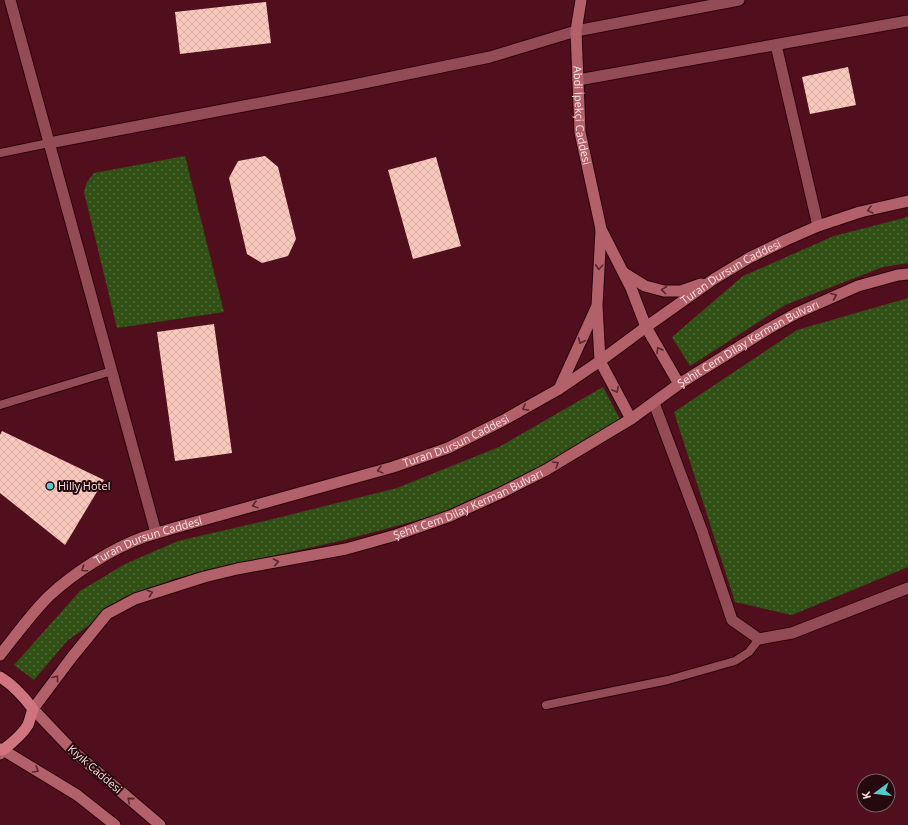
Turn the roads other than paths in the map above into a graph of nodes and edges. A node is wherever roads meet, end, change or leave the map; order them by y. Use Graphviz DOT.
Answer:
graph roads {
  1 [pos="10,0"];
  2 [pos="581,0"];
  3 [pos="740,0"];
  4 [pos="908,21"];
  5 [pos="576,31"];
  6 [pos="776,45"];
  7 [pos="578,80"];
  8 [pos="49,144"];
  9 [pos="0,153"];
  10 [pos="908,201"];
  11 [pos="818,226"];
  12 [pos="601,229"];
  13 [pos="623,272"];
  14 [pos="908,274"];
  15 [pos="714,279"];
  16 [pos="597,306"];
  17 [pos="646,327"];
  18 [pos="600,361"];
  19 [pos="112,371"];
  20 [pos="679,384"];
  21 [pos="559,389"];
  22 [pos="654,403"];
  23 [pos="0,405"];
  24 [pos="631,419"];
  25 [pos="156,533"];
  26 [pos="908,588"];
  27 [pos="759,639"];
  28 [pos="0,655"];
  29 [pos="0,678"];
  30 [pos="546,705"];
  31 [pos="33,709"];
  32 [pos="1,751"];
  33 [pos="114,825"];
  34 [pos="160,825"];
  1 -- 8 [label="street"];
  2 -- 5 [label="main road, Abdi İpekçi Caddesi"];
  3 -- 5 [label="street"];
  4 -- 6 [label="street"];
  5 -- 7 [label="main road, Abdi İpekçi Caddesi"];
  5 -- 8 [label="street"];
  6 -- 7 [label="street"];
  6 -- 11 [label="street"];
  7 -- 12 [label="main road, Abdi İpekçi Caddesi"];
  8 -- 9 [label="lane"];
  8 -- 19 [label="street"];
  10 -- 11 [label="main road, Turan Dursun Caddesi, one-way"];
  11 -- 15 [label="main road, Turan Dursun Caddesi"];
  12 -- 13 [label="main road"];
  12 -- 16 [label="main road, one-way"];
  15 -- 13 [label="main road, one-way"];
  13 -- 17 [label="main road"];
  20 -- 14 [label="main road, Şehit Cem Dilay Kerman Bulvarı, one-way"];
  15 -- 17 [label="main road, Turan Dursun Caddesi"];
  16 -- 18 [label="main road"];
  16 -- 21 [label="main road, one-way"];
  17 -- 18 [label="main road, Turan Dursun Caddesi"];
  20 -- 17 [label="main road, one-way"];
  18 -- 21 [label="main road, Turan Dursun Caddesi"];
  18 -- 24 [label="main road, one-way"];
  19 -- 23 [label="lane"];
  19 -- 25 [label="street"];
  20 -- 22 [label="main road, Şehit Cem Dilay Kerman Bulvarı"];
  21 -- 25 [label="main road, Turan Dursun Caddesi, one-way"];
  22 -- 24 [label="main road, Şehit Cem Dilay Kerman Bulvarı"];
  22 -- 27 [label="street"];
  31 -- 24 [label="main road, Şehit Cem Dilay Kerman Bulvarı, one-way"];
  25 -- 28 [label="main road, Turan Dursun Caddesi, one-way"];
  26 -- 27 [label="street"];
  27 -- 30 [label="lane"];
  29 -- 31 [label="main road"];
  31 -- 32 [label="main road"];
  34 -- 31 [label="main road, Kıyık Caddesi, one-way"];
  32 -- 33 [label="main road, one-way"];
}
